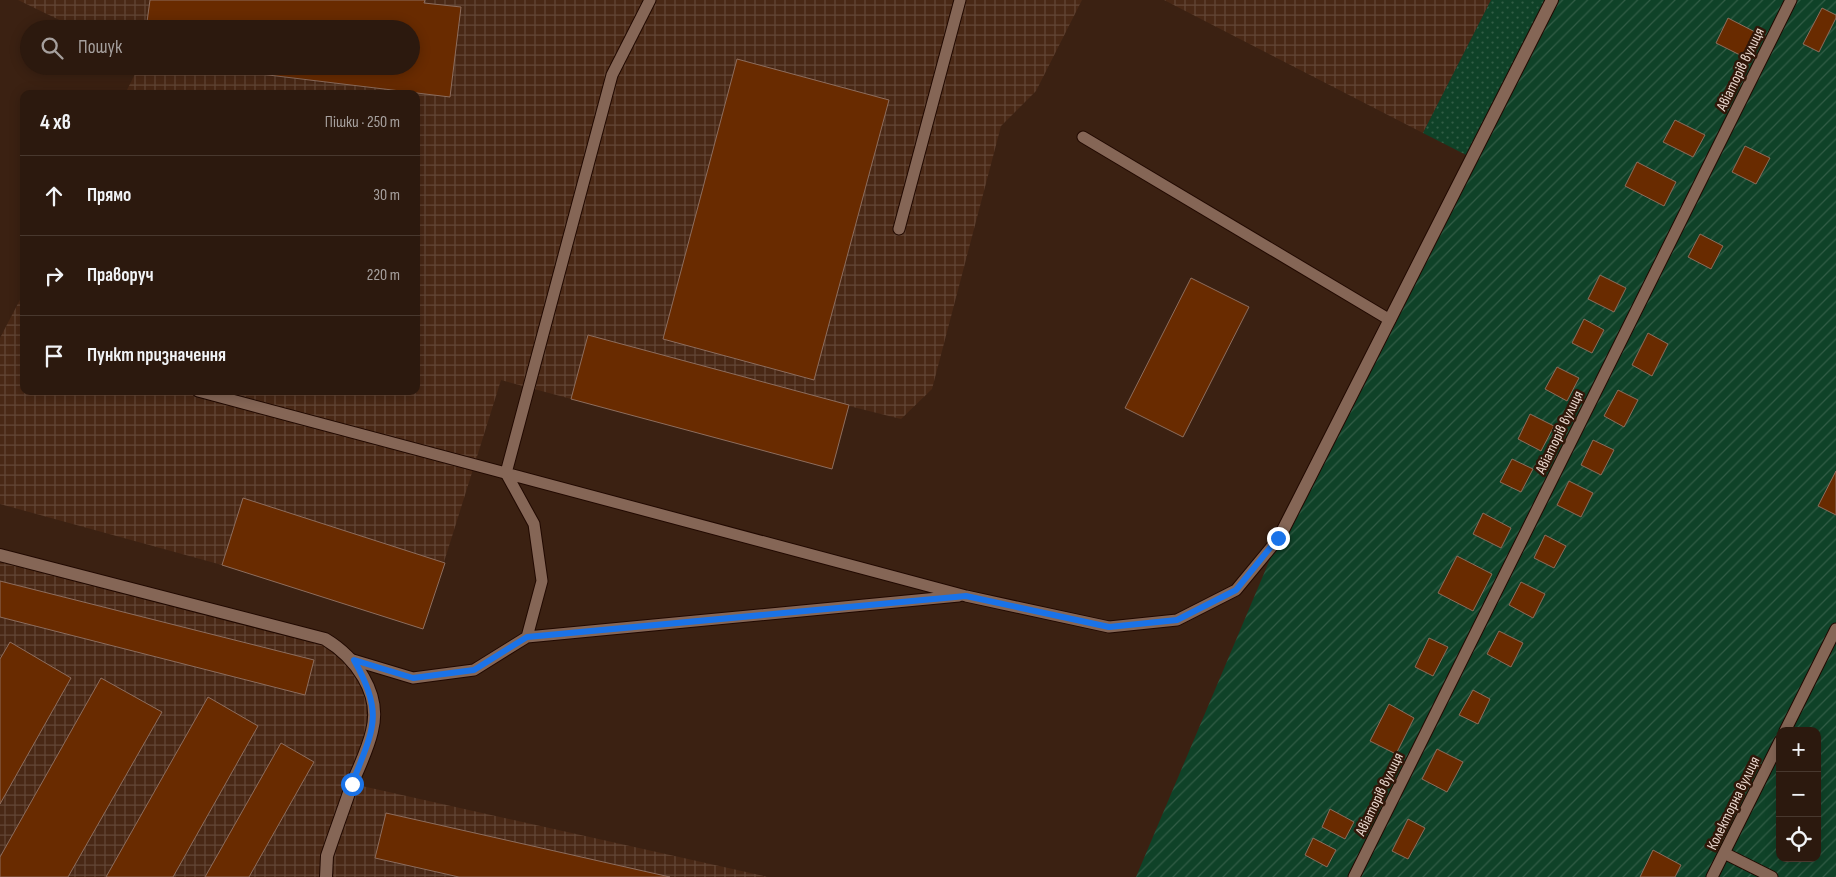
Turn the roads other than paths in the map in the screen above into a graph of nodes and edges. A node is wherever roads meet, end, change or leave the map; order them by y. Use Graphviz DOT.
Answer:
graph roads {
  1 [pos="650,0"];
  2 [pos="960,0"];
  3 [pos="1552,0"];
  4 [pos="1792,0"];
  5 [pos="1083,137"];
  6 [pos="899,228"];
  7 [pos="1390,320"];
  8 [pos="213,395"];
  9 [pos="506,473"];
  10 [pos="1278,538"];
  11 [pos="0,555"];
  12 [pos="966,596"];
  13 [pos="1836,628"];
  14 [pos="527,637"];
  15 [pos="354,660"];
  16 [pos="1787,727"];
  17 [pos="1776,750"];
  18 [pos="1724,853"];
  19 [pos="326,877"];
  20 [pos="1354,877"];
  21 [pos="1712,877"];
  22 [pos="1772,877"];
  1 -- 9 [label="lane"];
  2 -- 6 [label="lane"];
  3 -- 7 [label="street"];
  4 -- 20 [label="lane, Авіаторів вулиця"];
  5 -- 7 [label="lane"];
  7 -- 10 [label="street"];
  8 -- 9 [label="lane"];
  9 -- 12 [label="lane"];
  9 -- 14 [label="lane"];
  10 -- 12 [label="lane"];
  11 -- 15 [label="street"];
  12 -- 14 [label="lane"];
  13 -- 16 [label="lane"];
  14 -- 15 [label="lane"];
  15 -- 19 [label="street"];
  17 -- 18 [label="lane, Колекторна вулиця"];
  18 -- 21 [label="lane, Колекторна вулиця"];
  18 -- 22 [label="lane"];
}
